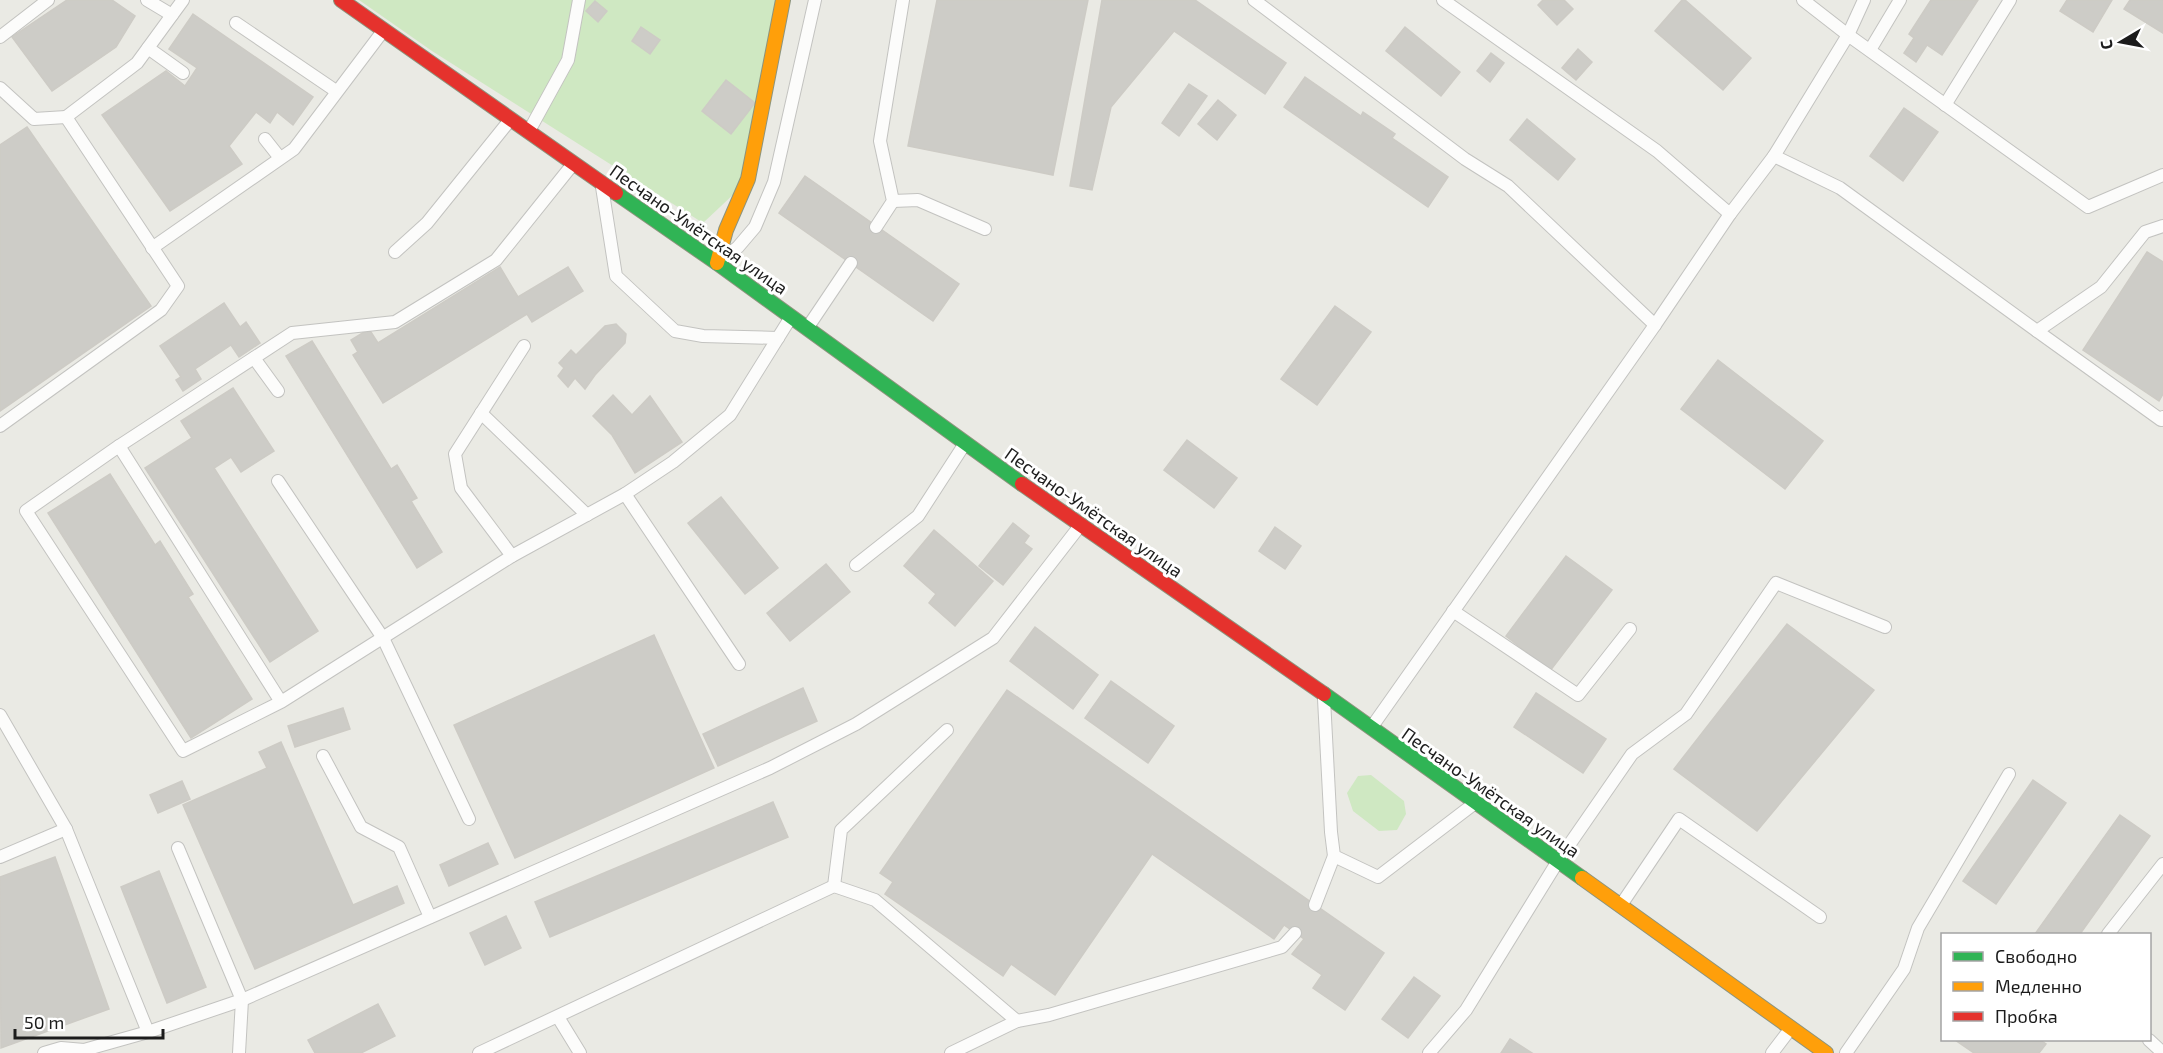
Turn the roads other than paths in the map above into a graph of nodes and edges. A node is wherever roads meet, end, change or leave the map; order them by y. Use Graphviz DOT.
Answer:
graph roads {
  1 [pos="48,0"];
  2 [pos="147,0"];
  3 [pos="183,0"];
  4 [pos="341,0"];
  5 [pos="366,0"];
  6 [pos="579,0"];
  7 [pos="783,0"];
  8 [pos="815,0"];
  9 [pos="903,0"];
  10 [pos="1254,0"];
  11 [pos="1443,0"];
  12 [pos="1803,0"];
  13 [pos="1864,0"];
  14 [pos="1900,0"];
  15 [pos="2010,0"];
  16 [pos="359,12"];
  17 [pos="172,15"];
  18 [pos="236,24"];
  19 [pos="384,30"];
  20 [pos="1848,35"];
  21 [pos="0,37"];
  22 [pos="148,48"];
  23 [pos="1870,50"];
  24 [pos="183,73"];
  25 [pos="0,88"];
  26 [pos="336,91"];
  27 [pos="1945,105"];
  28 [pos="66,117"];
  29 [pos="511,119"];
  30 [pos="529,132"];
  31 [pos="265,140"];
  32 [pos="1774,156"];
  33 [pos="280,158"];
  34 [pos="574,163"];
  35 [pos="2163,174"];
  36 [pos="601,182"];
  37 [pos="893,201"];
  38 [pos="1730,214"];
  39 [pos="2163,226"];
  40 [pos="876,227"];
  41 [pos="985,229"];
  42 [pos="152,248"];
  43 [pos="395,252"];
  44 [pos="717,263"];
  45 [pos="851,263"];
  46 [pos="792,316"];
  47 [pos="1655,325"];
  48 [pos="808,328"];
  49 [pos="2037,331"];
  50 [pos="778,338"];
  51 [pos="524,346"];
  52 [pos="254,358"];
  53 [pos="278,391"];
  54 [pos="481,413"];
  55 [pos="2162,419"];
  56 [pos="0,426"];
  57 [pos="965,444"];
  58 [pos="118,446"];
  59 [pos="278,481"];
  60 [pos="626,494"];
  61 [pos="587,515"];
  62 [pos="1080,525"];
  63 [pos="512,556"];
  64 [pos="855,565"];
  65 [pos="1453,611"];
  66 [pos="1885,627"];
  67 [pos="1630,629"];
  68 [pos="383,638"];
  69 [pos="739,664"];
  70 [pos="1324,694"];
  71 [pos="281,702"];
  72 [pos="0,715"];
  73 [pos="1371,728"];
  74 [pos="947,730"];
  75 [pos="323,756"];
  76 [pos="2009,774"];
  77 [pos="1476,802"];
  78 [pos="469,819"];
  79 [pos="66,829"];
  80 [pos="178,848"];
  81 [pos="1334,856"];
  82 [pos="0,857"];
  83 [pos="1557,861"];
  84 [pos="2163,864"];
  85 [pos="834,886"];
  86 [pos="1315,905"];
  87 [pos="1620,905"];
  88 [pos="430,917"];
  89 [pos="1820,917"];
  90 [pos="1295,933"];
  91 [pos="2109,933"];
  92 [pos="242,1000"];
  93 [pos="558,1017"];
  94 [pos="1017,1021"];
  95 [pos="1792,1027"];
  96 [pos="148,1032"];
  97 [pos="2150,1041"];
  98 [pos="84,1052"];
  99 [pos="44,1053"];
  100 [pos="239,1053"];
  101 [pos="479,1053"];
  102 [pos="580,1053"];
  103 [pos="951,1053"];
  104 [pos="1429,1053"];
  105 [pos="1772,1053"];
  106 [pos="1826,1053"];
  107 [pos="1846,1053"];
  108 [pos="2163,1053"];
  1 -- 21 [label="lane"];
  2 -- 17 [label="lane"];
  3 -- 17 [label="lane"];
  4 -- 16 [label="main road, Песчано-Умётская улица"];
  5 -- 16 [label="lane"];
  6 -- 30 [label="lane"];
  7 -- 44 [label="main road"];
  8 -- 44 [label="lane"];
  9 -- 37 [label="lane"];
  10 -- 47 [label="lane"];
  11 -- 38 [label="lane"];
  12 -- 20 [label="lane"];
  13 -- 20 [label="lane"];
  14 -- 23 [label="lane"];
  15 -- 27 [label="lane"];
  16 -- 19 [label="main road, Песчано-Умётская улица"];
  17 -- 22 [label="lane"];
  18 -- 26 [label="lane"];
  19 -- 26 [label="lane"];
  19 -- 29 [label="main road, Песчано-Умётская улица"];
  20 -- 23 [label="lane"];
  20 -- 32 [label="lane"];
  22 -- 24 [label="lane"];
  22 -- 28 [label="lane"];
  23 -- 27 [label="lane"];
  25 -- 28 [label="lane"];
  26 -- 33 [label="lane"];
  27 -- 35 [label="lane"];
  28 -- 42 [label="lane"];
  29 -- 30 [label="main road, Песчано-Умётская улица"];
  29 -- 43 [label="lane"];
  30 -- 34 [label="main road, Песчано-Умётская улица"];
  31 -- 33 [label="lane"];
  32 -- 38 [label="lane"];
  32 -- 49 [label="lane"];
  33 -- 42 [label="lane"];
  34 -- 36 [label="main road, Песчано-Умётская улица"];
  34 -- 52 [label="lane"];
  36 -- 44 [label="main road, Песчано-Умётская улица"];
  36 -- 50 [label="lane"];
  37 -- 40 [label="lane"];
  37 -- 41 [label="lane"];
  38 -- 47 [label="lane"];
  39 -- 49 [label="lane"];
  42 -- 56 [label="lane"];
  44 -- 46 [label="main road, Песчано-Умётская улица"];
  45 -- 48 [label="lane"];
  46 -- 48 [label="main road, Песчано-Умётская улица"];
  46 -- 50 [label="lane"];
  47 -- 65 [label="lane"];
  48 -- 57 [label="main road, Песчано-Умётская улица"];
  49 -- 55 [label="lane"];
  50 -- 60 [label="lane"];
  51 -- 54 [label="lane"];
  52 -- 53 [label="lane"];
  52 -- 58 [label="lane"];
  54 -- 61 [label="lane"];
  54 -- 63 [label="lane"];
  57 -- 62 [label="main road, Песчано-Умётская улица"];
  57 -- 64 [label="lane"];
  58 -- 71 [label="lane"];
  58 -- 71 [label="lane"];
  59 -- 68 [label="lane"];
  60 -- 61 [label="lane"];
  60 -- 69 [label="lane"];
  61 -- 63 [label="lane"];
  62 -- 70 [label="main road, Песчано-Умётская улица"];
  62 -- 88 [label="lane"];
  63 -- 68 [label="lane"];
  65 -- 67 [label="lane"];
  65 -- 73 [label="lane"];
  66 -- 83 [label="lane"];
  68 -- 71 [label="lane"];
  68 -- 78 [label="lane"];
  70 -- 73 [label="main road, Песчано-Умётская улица"];
  70 -- 81 [label="lane"];
  72 -- 79 [label="lane"];
  73 -- 77 [label="main road, Песчано-Умётская улица"];
  74 -- 85 [label="lane"];
  75 -- 88 [label="lane"];
  76 -- 107 [label="lane"];
  77 -- 81 [label="lane"];
  77 -- 83 [label="main road, Песчано-Умётская улица"];
  79 -- 82 [label="lane"];
  79 -- 96 [label="lane"];
  80 -- 92 [label="lane"];
  81 -- 86 [label="lane"];
  83 -- 87 [label="main road, Песчано-Умётская улица"];
  83 -- 104 [label="lane"];
  84 -- 91 [label="lane"];
  85 -- 93 [label="lane"];
  85 -- 94 [label="lane"];
  87 -- 89 [label="lane"];
  87 -- 95 [label="main road, Песчано-Умётская улица"];
  88 -- 92 [label="lane"];
  90 -- 94 [label="lane"];
  92 -- 96 [label="lane"];
  92 -- 100 [label="lane"];
  93 -- 101 [label="lane"];
  93 -- 102 [label="lane"];
  94 -- 103 [label="lane"];
  95 -- 105 [label="lane"];
  95 -- 106 [label="main road, Песчано-Умётская улица"];
  96 -- 98 [label="lane"];
  97 -- 108 [label="lane"];
  98 -- 99 [label="lane"];
}
